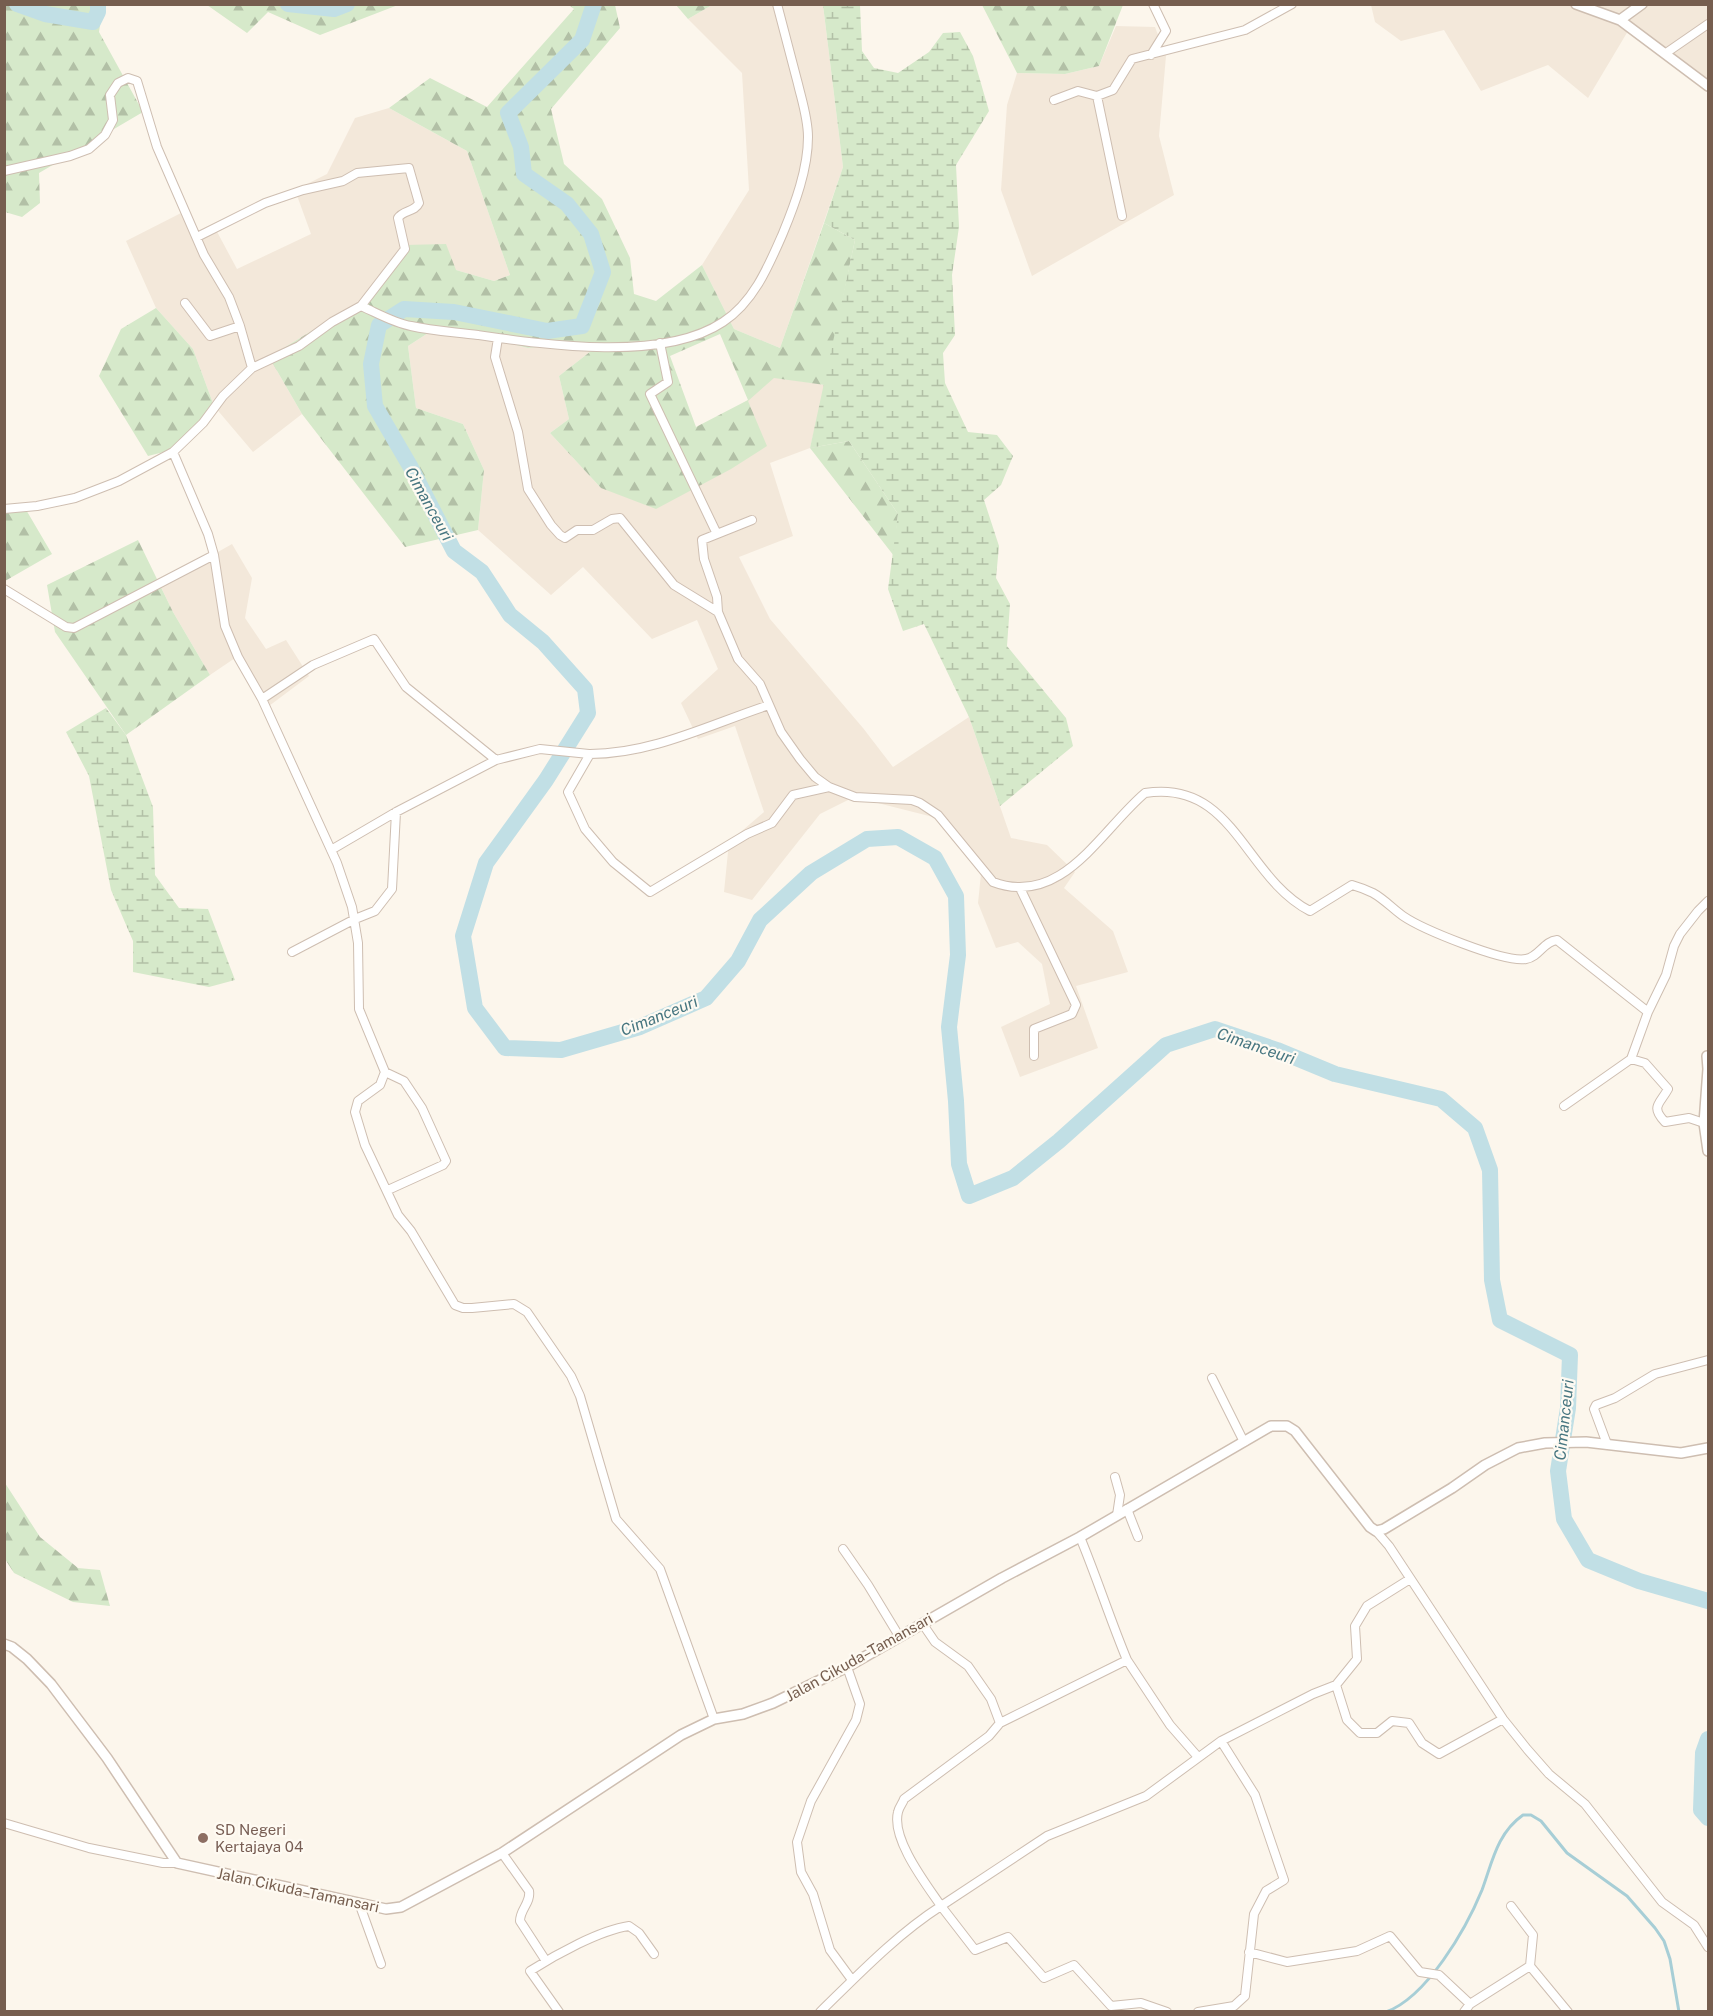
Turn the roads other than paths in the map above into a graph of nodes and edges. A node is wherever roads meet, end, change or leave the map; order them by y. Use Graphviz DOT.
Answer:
graph roads {
  1 [pos="777,4"];
  2 [pos="1153,4"];
  3 [pos="1292,4"];
  4 [pos="1576,4"];
  5 [pos="1642,4"];
  6 [pos="1620,20"];
  7 [pos="1708,24"];
  8 [pos="1666,53"];
  9 [pos="1151,55"];
  10 [pos="1708,86"];
  11 [pos="1097,96"];
  12 [pos="1054,100"];
  13 [pos="4,171"];
  14 [pos="1122,216"];
  15 [pos="197,237"];
  16 [pos="185,303"];
  17 [pos="360,306"];
  18 [pos="240,326"];
  19 [pos="498,338"];
  20 [pos="660,343"];
  21 [pos="252,368"];
  22 [pos="173,452"];
  23 [pos="4,509"];
  24 [pos="752,520"];
  25 [pos="717,534"];
  26 [pos="214,555"];
  27 [pos="4,589"];
  28 [pos="718,612"];
  29 [pos="262,699"];
  30 [pos="769,705"];
  31 [pos="589,753"];
  32 [pos="496,760"];
  33 [pos="829,787"];
  34 [pos="396,812"];
  35 [pos="331,850"];
  36 [pos="1020,888"];
  37 [pos="1708,901"];
  38 [pos="355,919"];
  39 [pos="292,952"];
  40 [pos="1648,1012"];
  41 [pos="1034,1056"];
  42 [pos="1708,1056"];
  43 [pos="1632,1059"];
  44 [pos="1708,1069"];
  45 [pos="385,1072"];
  46 [pos="1564,1106"];
  47 [pos="1704,1123"];
  48 [pos="1708,1151"];
  49 [pos="388,1190"];
  50 [pos="1708,1360"];
  51 [pos="1212,1378"];
  52 [pos="1244,1442"];
  53 [pos="1607,1444"];
  54 [pos="1708,1448"];
  55 [pos="1115,1477"];
  56 [pos="1127,1509"];
  57 [pos="1117,1515"];
  58 [pos="1376,1531"];
  59 [pos="1080,1537"];
  60 [pos="1138,1537"];
  61 [pos="843,1549"];
  62 [pos="1410,1579"];
  63 [pos="922,1623"];
  64 [pos="899,1636"];
  65 [pos="4,1644"];
  66 [pos="1128,1660"];
  67 [pos="847,1667"];
  68 [pos="1336,1685"];
  69 [pos="714,1719"];
  70 [pos="1503,1719"];
  71 [pos="1000,1723"];
  72 [pos="1221,1741"];
  73 [pos="1198,1757"];
  74 [pos="4,1824"];
  75 [pos="502,1853"];
  76 [pos="177,1863"];
  77 [pos="359,1903"];
  78 [pos="941,1906"];
  79 [pos="1511,1906"];
  80 [pos="1708,1947"];
  81 [pos="1249,1952"];
  82 [pos="654,1954"];
  83 [pos="546,1961"];
  84 [pos="381,1964"];
  85 [pos="1530,1966"];
  86 [pos="852,1980"];
  87 [pos="1470,2004"];
  88 [pos="559,2012"];
  89 [pos="820,2012"];
  90 [pos="1167,2012"];
  91 [pos="1198,2012"];
  92 [pos="1464,2012"];
  93 [pos="1568,2012"];
  1 -- 20 [label="street"];
  2 -- 9 [label="street"];
  3 -- 9 [label="street"];
  4 -- 6 [label="street"];
  5 -- 6 [label="street"];
  6 -- 8 [label="street"];
  7 -- 8 [label="street"];
  8 -- 10 [label="street"];
  9 -- 11 [label="street"];
  11 -- 12 [label="street"];
  11 -- 14 [label="street"];
  13 -- 15 [label="street"];
  15 -- 17 [label="street"];
  15 -- 18 [label="street"];
  16 -- 18 [label="street"];
  17 -- 19 [label="street"];
  17 -- 21 [label="street"];
  18 -- 21 [label="street"];
  19 -- 20 [label="street"];
  19 -- 28 [label="street"];
  20 -- 25 [label="street"];
  21 -- 22 [label="street"];
  22 -- 23 [label="street"];
  22 -- 26 [label="street"];
  24 -- 25 [label="street"];
  25 -- 28 [label="street"];
  26 -- 27 [label="street"];
  26 -- 29 [label="street"];
  28 -- 30 [label="street"];
  29 -- 32 [label="street"];
  29 -- 35 [label="street"];
  30 -- 33 [label="street"];
  30 -- 33 [label="street"];
  31 -- 32 [label="street"];
  32 -- 34 [label="street"];
  33 -- 36 [label="street"];
  34 -- 35 [label="street"];
  34 -- 38 [label="street"];
  35 -- 38 [label="street"];
  36 -- 40 [label="street"];
  36 -- 41 [label="street"];
  37 -- 40 [label="street"];
  38 -- 39 [label="street"];
  38 -- 45 [label="street"];
  40 -- 43 [label="street"];
  42 -- 44 [label="street"];
  43 -- 46 [label="street"];
  43 -- 47 [label="street"];
  44 -- 47 [label="street"];
  45 -- 49 [label="street"];
  45 -- 49 [label="street"];
  47 -- 48 [label="street"];
  49 -- 69 [label="street"];
  50 -- 53 [label="street"];
  51 -- 52 [label="street"];
  52 -- 56 [label="street, Jalan Cikuda–Tamansari"];
  52 -- 58 [label="street, Jalan Cikuda–Tamansari"];
  53 -- 54 [label="street"];
  53 -- 58 [label="street"];
  55 -- 57 [label="street"];
  56 -- 57 [label="street, Jalan Cikuda–Tamansari"];
  56 -- 60 [label="street"];
  57 -- 59 [label="street, Jalan Cikuda–Tamansari"];
  58 -- 62 [label="street"];
  59 -- 63 [label="street, Jalan Cikuda–Tamansari"];
  59 -- 66 [label="street"];
  61 -- 64 [label="street"];
  62 -- 68 [label="street"];
  62 -- 70 [label="street"];
  63 -- 64 [label="street, Jalan Cikuda–Tamansari"];
  63 -- 71 [label="street"];
  64 -- 67 [label="street, Jalan Cikuda–Tamansari"];
  65 -- 76 [label="street"];
  66 -- 71 [label="street"];
  66 -- 73 [label="street"];
  67 -- 69 [label="street, Jalan Cikuda–Tamansari"];
  67 -- 86 [label="street"];
  68 -- 70 [label="street"];
  68 -- 72 [label="street"];
  69 -- 75 [label="street, Jalan Cikuda–Tamansari"];
  70 -- 80 [label="street"];
  71 -- 78 [label="street"];
  72 -- 73 [label="street"];
  72 -- 81 [label="street"];
  73 -- 78 [label="street"];
  74 -- 76 [label="street"];
  75 -- 77 [label="street, Jalan Cikuda–Tamansari"];
  75 -- 83 [label="street"];
  76 -- 77 [label="street, Jalan Cikuda–Tamansari"];
  77 -- 84 [label="street"];
  78 -- 86 [label="street"];
  78 -- 90 [label="street"];
  79 -- 85 [label="street"];
  81 -- 87 [label="street"];
  81 -- 91 [label="street"];
  82 -- 83 [label="street"];
  83 -- 88 [label="street"];
  85 -- 87 [label="street"];
  85 -- 93 [label="street"];
  86 -- 89 [label="street"];
  87 -- 92 [label="street"];
}
